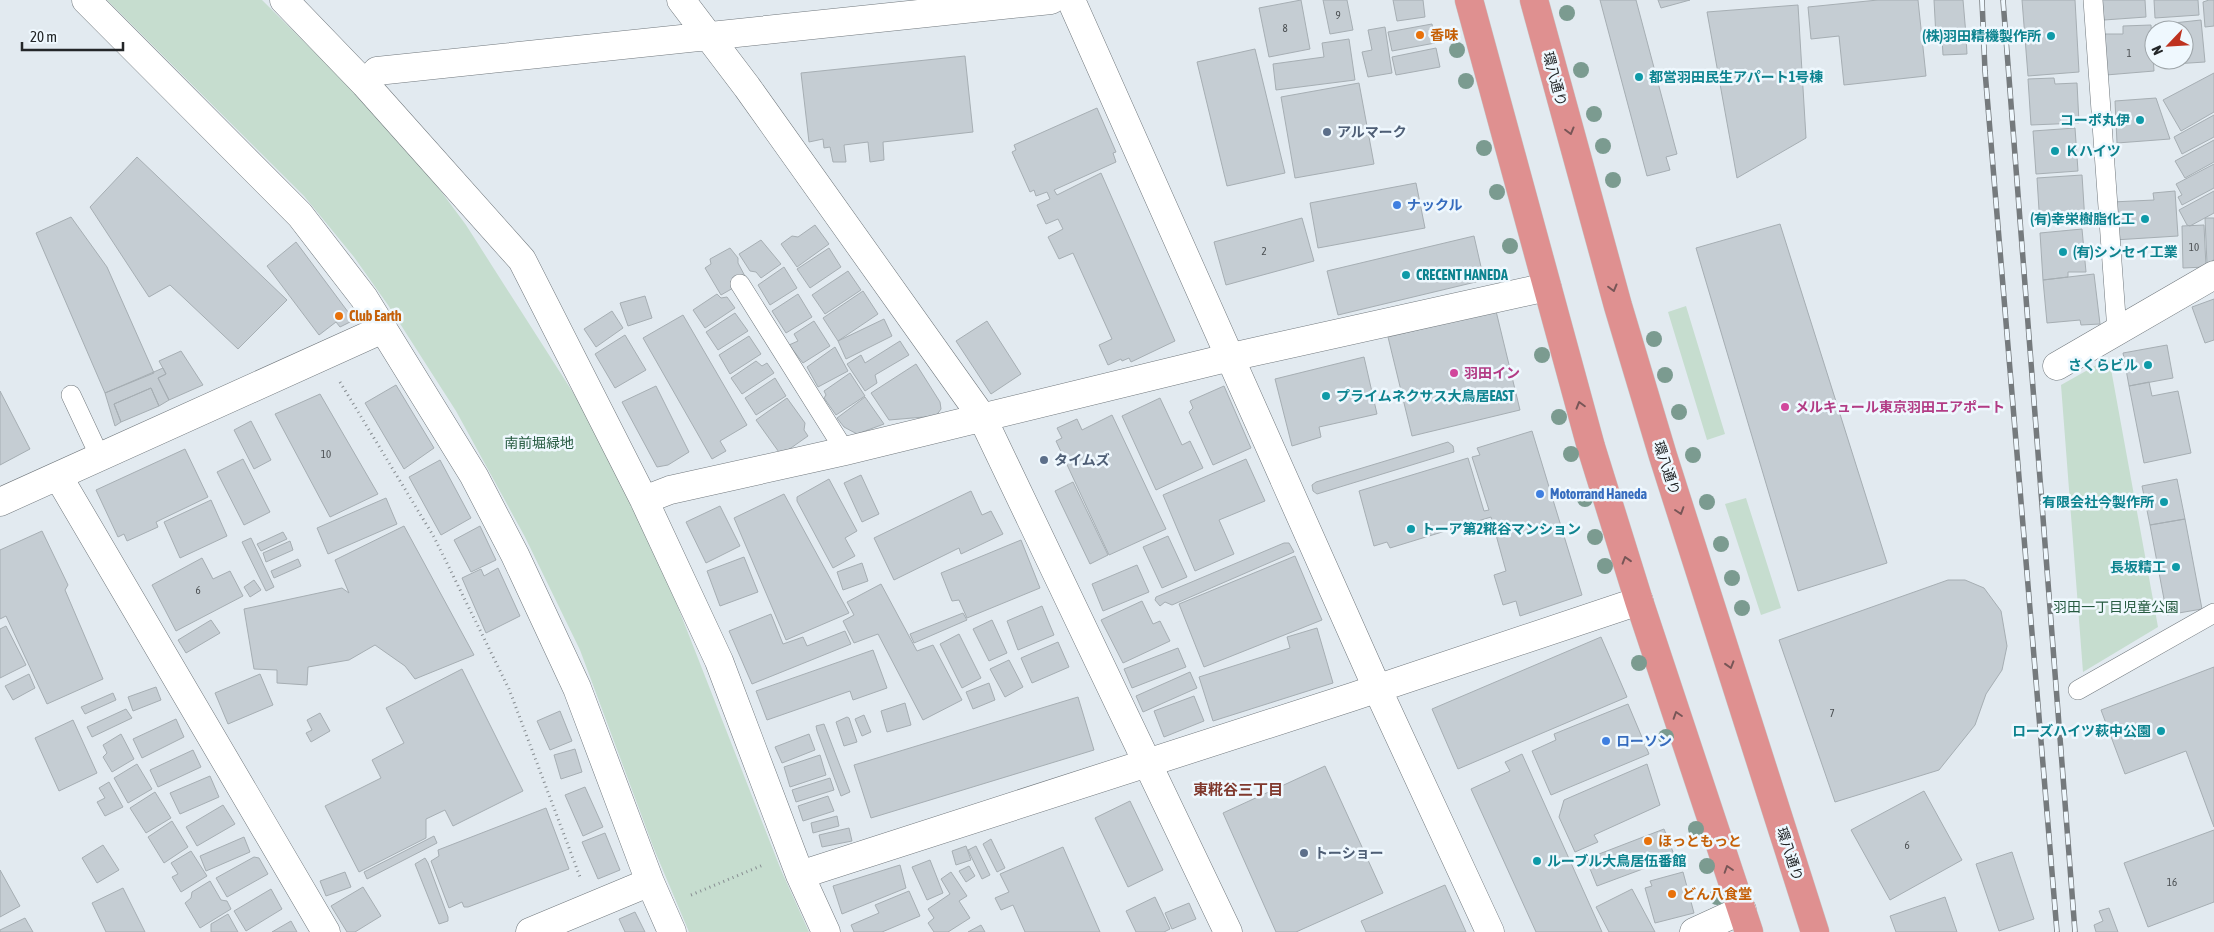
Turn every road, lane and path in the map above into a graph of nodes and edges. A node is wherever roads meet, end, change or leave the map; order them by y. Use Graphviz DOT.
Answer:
graph roads {
  1 [pos="86,0"];
  2 [pos="284,0"];
  3 [pos="681,0"];
  4 [pos="1051,0"];
  5 [pos="1071,0"];
  6 [pos="1469,0"];
  7 [pos="1534,0"];
  8 [pos="2093,0"];
  9 [pos="707,36"];
  10 [pos="365,84"];
  11 [pos="2214,275"];
  12 [pos="740,284"];
  13 [pos="1547,287"];
  14 [pos="383,329"];
  15 [pos="2117,331"];
  16 [pos="324,356"];
  17 [pos="1231,357"];
  18 [pos="2058,366"];
  19 [pos="71,395"];
  20 [pos="982,417"];
  21 [pos="845,451"];
  22 [pos="100,457"];
  23 [pos="58,476"];
  24 [pos="644,500"];
  25 [pos="0,502"];
  26 [pos="1639,601"];
  27 [pos="2214,613"];
  28 [pos="1377,688"];
  29 [pos="2078,690"];
  30 [pos="1147,762"];
  31 [pos="796,864"];
  32 [pos="650,882"];
  33 [pos="591,906"];
  34 [pos="662,907"];
  35 [pos="1745,921"];
  36 [pos="326,932"];
  37 [pos="530,932"];
  38 [pos="672,932"];
  39 [pos="826,932"];
  40 [pos="1228,932"];
  41 [pos="1490,932"];
  42 [pos="1694,932"];
  43 [pos="1815,932"];
  1 -- 14 [label="street"];
  2 -- 10 [label="street"];
  3 -- 9 [label="street"];
  4 -- 9 [label="street"];
  5 -- 17 [label="street"];
  6 -- 13 [label="highway"];
  7 -- 43 [label="highway, 環八通り, one-way"];
  8 -- 15 [label="lane"];
  9 -- 10 [label="street"];
  9 -- 20 [label="street"];
  10 -- 24 [label="street"];
  11 -- 15 [label="street"];
  12 -- 21 [label="lane"];
  13 -- 17 [label="street"];
  26 -- 13 [label="highway, one-way"];
  14 -- 16 [label="street"];
  14 -- 32 [label="street"];
  15 -- 18 [label="street"];
  16 -- 22 [label="street"];
  16 -- 33 [label="path"];
  17 -- 20 [label="street"];
  17 -- 28 [label="street"];
  19 -- 22 [label="lane"];
  20 -- 21 [label="street"];
  20 -- 30 [label="street"];
  21 -- 24 [label="street"];
  22 -- 23 [label="street"];
  23 -- 25 [label="street"];
  23 -- 36 [label="street"];
  24 -- 31 [label="street"];
  26 -- 28 [label="street"];
  35 -- 26 [label="highway, one-way"];
  27 -- 29 [label="lane"];
  28 -- 30 [label="street"];
  28 -- 41 [label="street"];
  30 -- 31 [label="street"];
  30 -- 40 [label="street"];
  31 -- 34 [label="path"];
  31 -- 39 [label="street"];
  32 -- 33 [label="street"];
  32 -- 34 [label="street"];
  33 -- 37 [label="street"];
  34 -- 38 [label="street"];
  35 -- 42 [label="street"];
}
